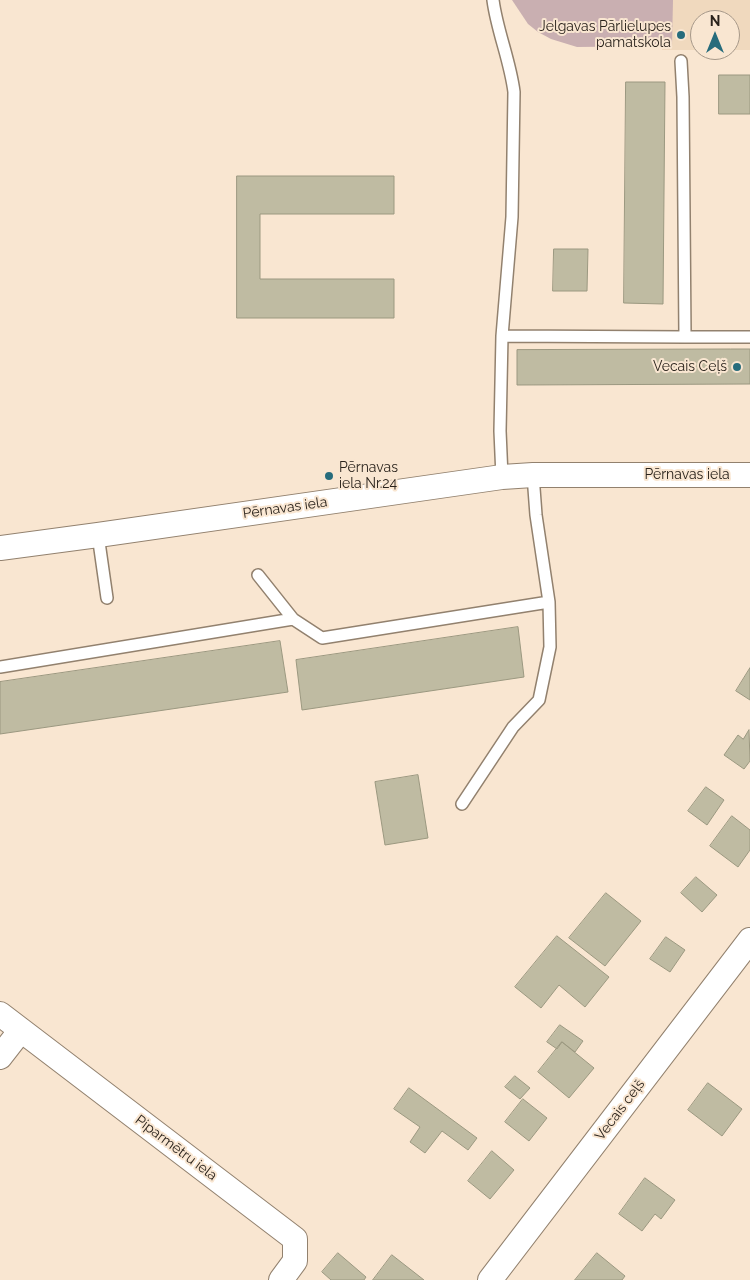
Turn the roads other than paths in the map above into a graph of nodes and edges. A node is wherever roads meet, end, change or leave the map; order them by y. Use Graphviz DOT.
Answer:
graph roads {
  1 [pos="493,0"];
  2 [pos="681,60"];
  3 [pos="502,336"];
  4 [pos="685,337"];
  5 [pos="750,337"];
  6 [pos="750,474"];
  7 [pos="533,475"];
  8 [pos="502,477"];
  9 [pos="98,535"];
  10 [pos="0,548"];
  11 [pos="258,575"];
  12 [pos="107,598"];
  13 [pos="549,602"];
  14 [pos="293,619"];
  15 [pos="0,667"];
  16 [pos="462,804"];
  17 [pos="750,940"];
  18 [pos="0,1014"];
  19 [pos="21,1030"];
  20 [pos="0,1057"];
  21 [pos="281,1280"];
  22 [pos="490,1280"];
  1 -- 3 [label="lane"];
  2 -- 4 [label="lane"];
  3 -- 4 [label="lane"];
  3 -- 8 [label="lane"];
  4 -- 5 [label="lane"];
  6 -- 7 [label="street, Pērnavas iela"];
  7 -- 8 [label="street, Pērnavas iela"];
  7 -- 13 [label="lane"];
  8 -- 9 [label="street, Pērnavas iela"];
  9 -- 10 [label="street, Pērnavas iela"];
  9 -- 12 [label="lane"];
  11 -- 14 [label="lane"];
  13 -- 14 [label="lane"];
  13 -- 16 [label="lane"];
  14 -- 15 [label="lane"];
  17 -- 22 [label="street, Vecais ceļš"];
  18 -- 19 [label="street, Piparmētru iela"];
  19 -- 20 [label="street"];
  19 -- 21 [label="street, Piparmētru iela"];
}
